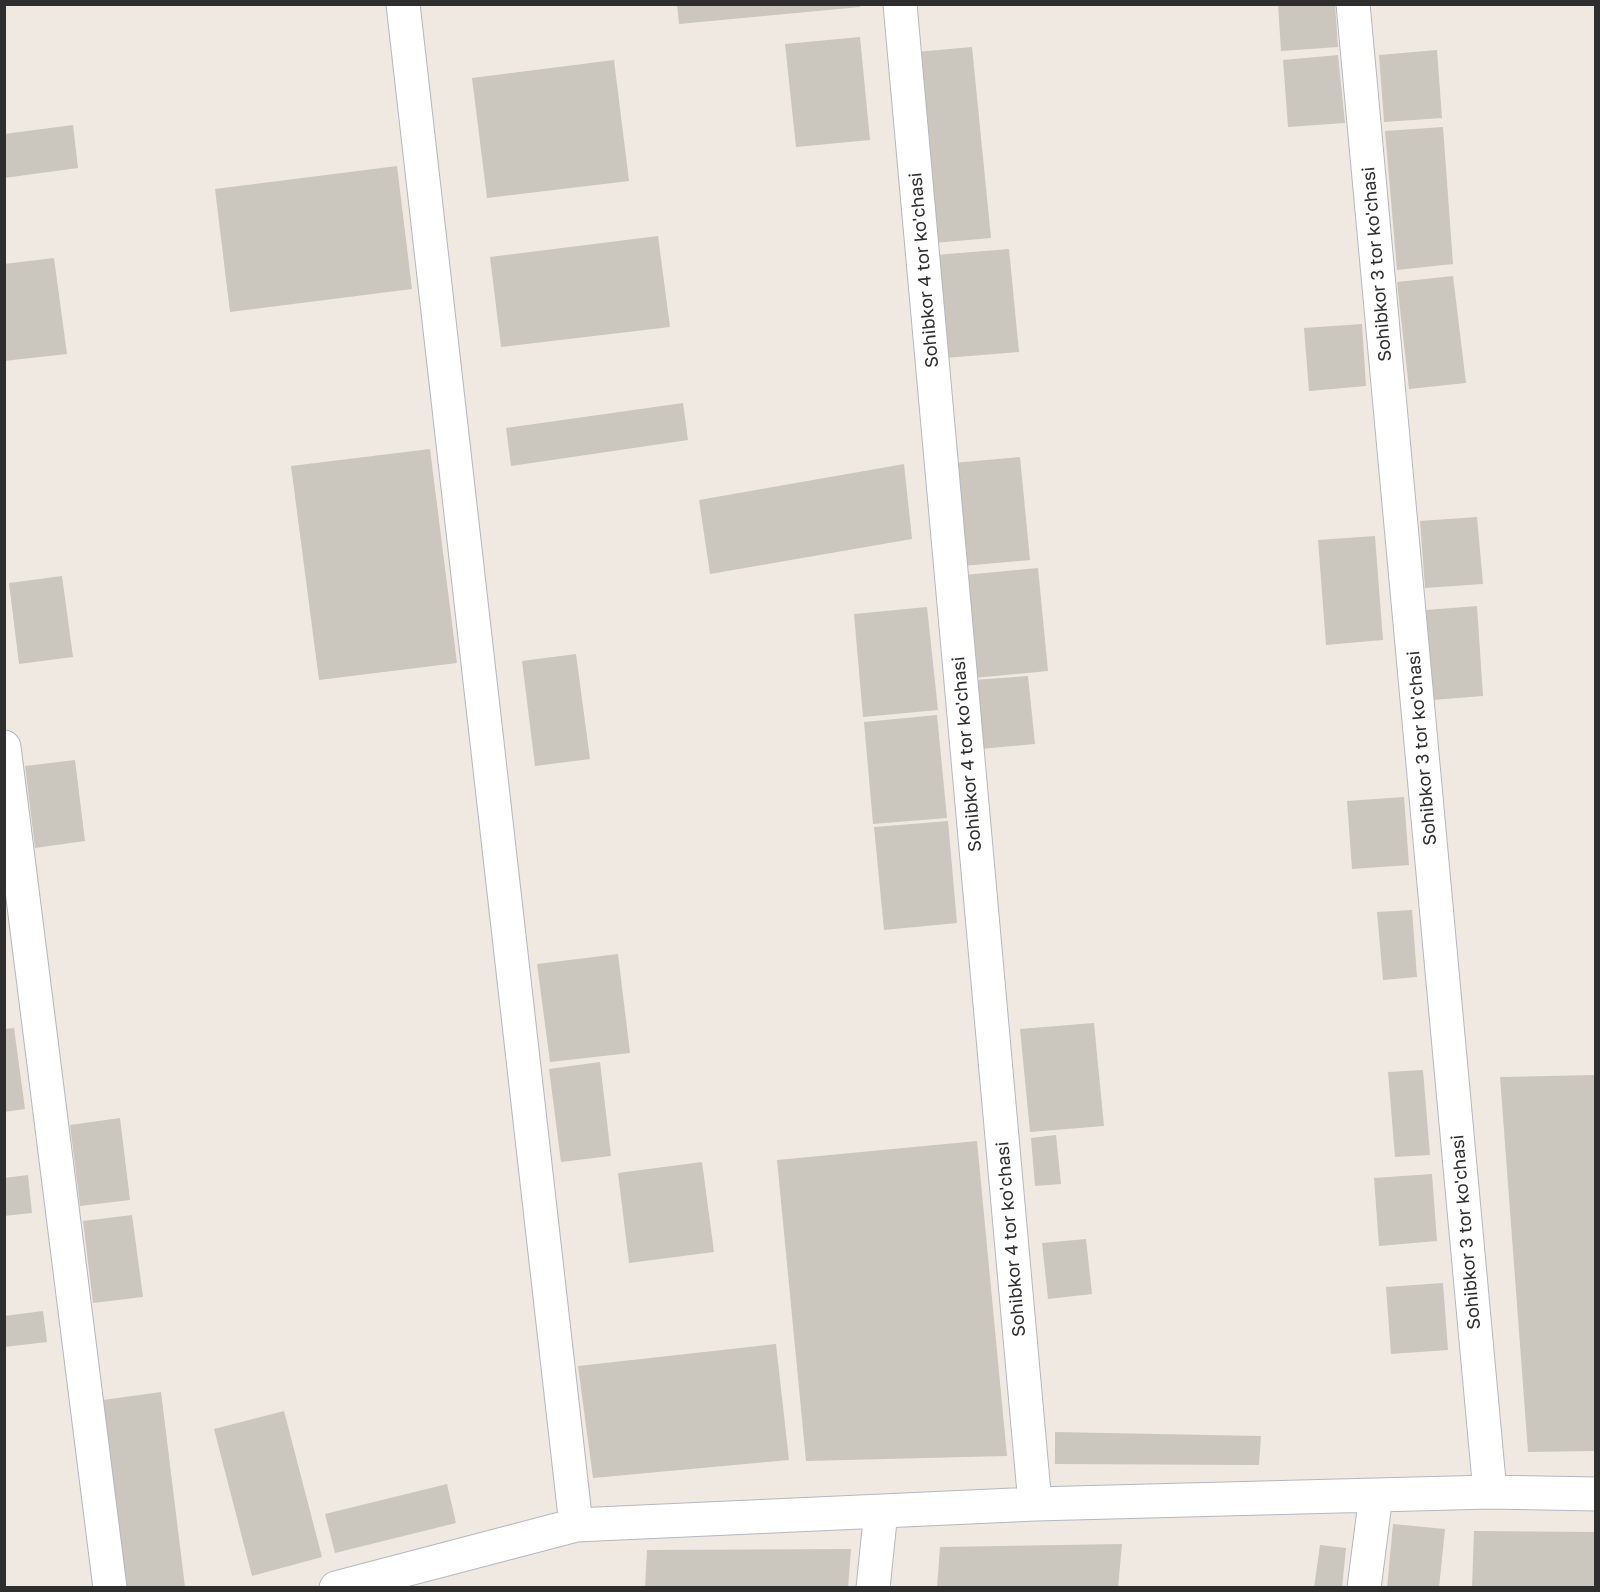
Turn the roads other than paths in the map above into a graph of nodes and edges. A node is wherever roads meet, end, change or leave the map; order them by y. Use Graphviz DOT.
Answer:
graph roads {
  1 [pos="403,4"];
  2 [pos="900,4"];
  3 [pos="1353,4"];
  4 [pos="4,747"];
  5 [pos="1490,1492"];
  6 [pos="1596,1494"];
  7 [pos="1376,1495"];
  8 [pos="1035,1504"];
  9 [pos="881,1511"];
  10 [pos="576,1525"];
  11 [pos="110,1587"];
  12 [pos="336,1587"];
  13 [pos="873,1587"];
  14 [pos="1364,1587"];
  1 -- 10 [label="street"];
  2 -- 8 [label="street, Sohibkor 4 tor ko'chasi"];
  3 -- 5 [label="street, Sohibkor 3 tor ko'chasi"];
  4 -- 11 [label="street"];
  5 -- 6 [label="street"];
  5 -- 7 [label="street"];
  7 -- 8 [label="street"];
  7 -- 14 [label="street"];
  8 -- 9 [label="street"];
  9 -- 10 [label="street"];
  9 -- 13 [label="street"];
  10 -- 12 [label="street"];
}
